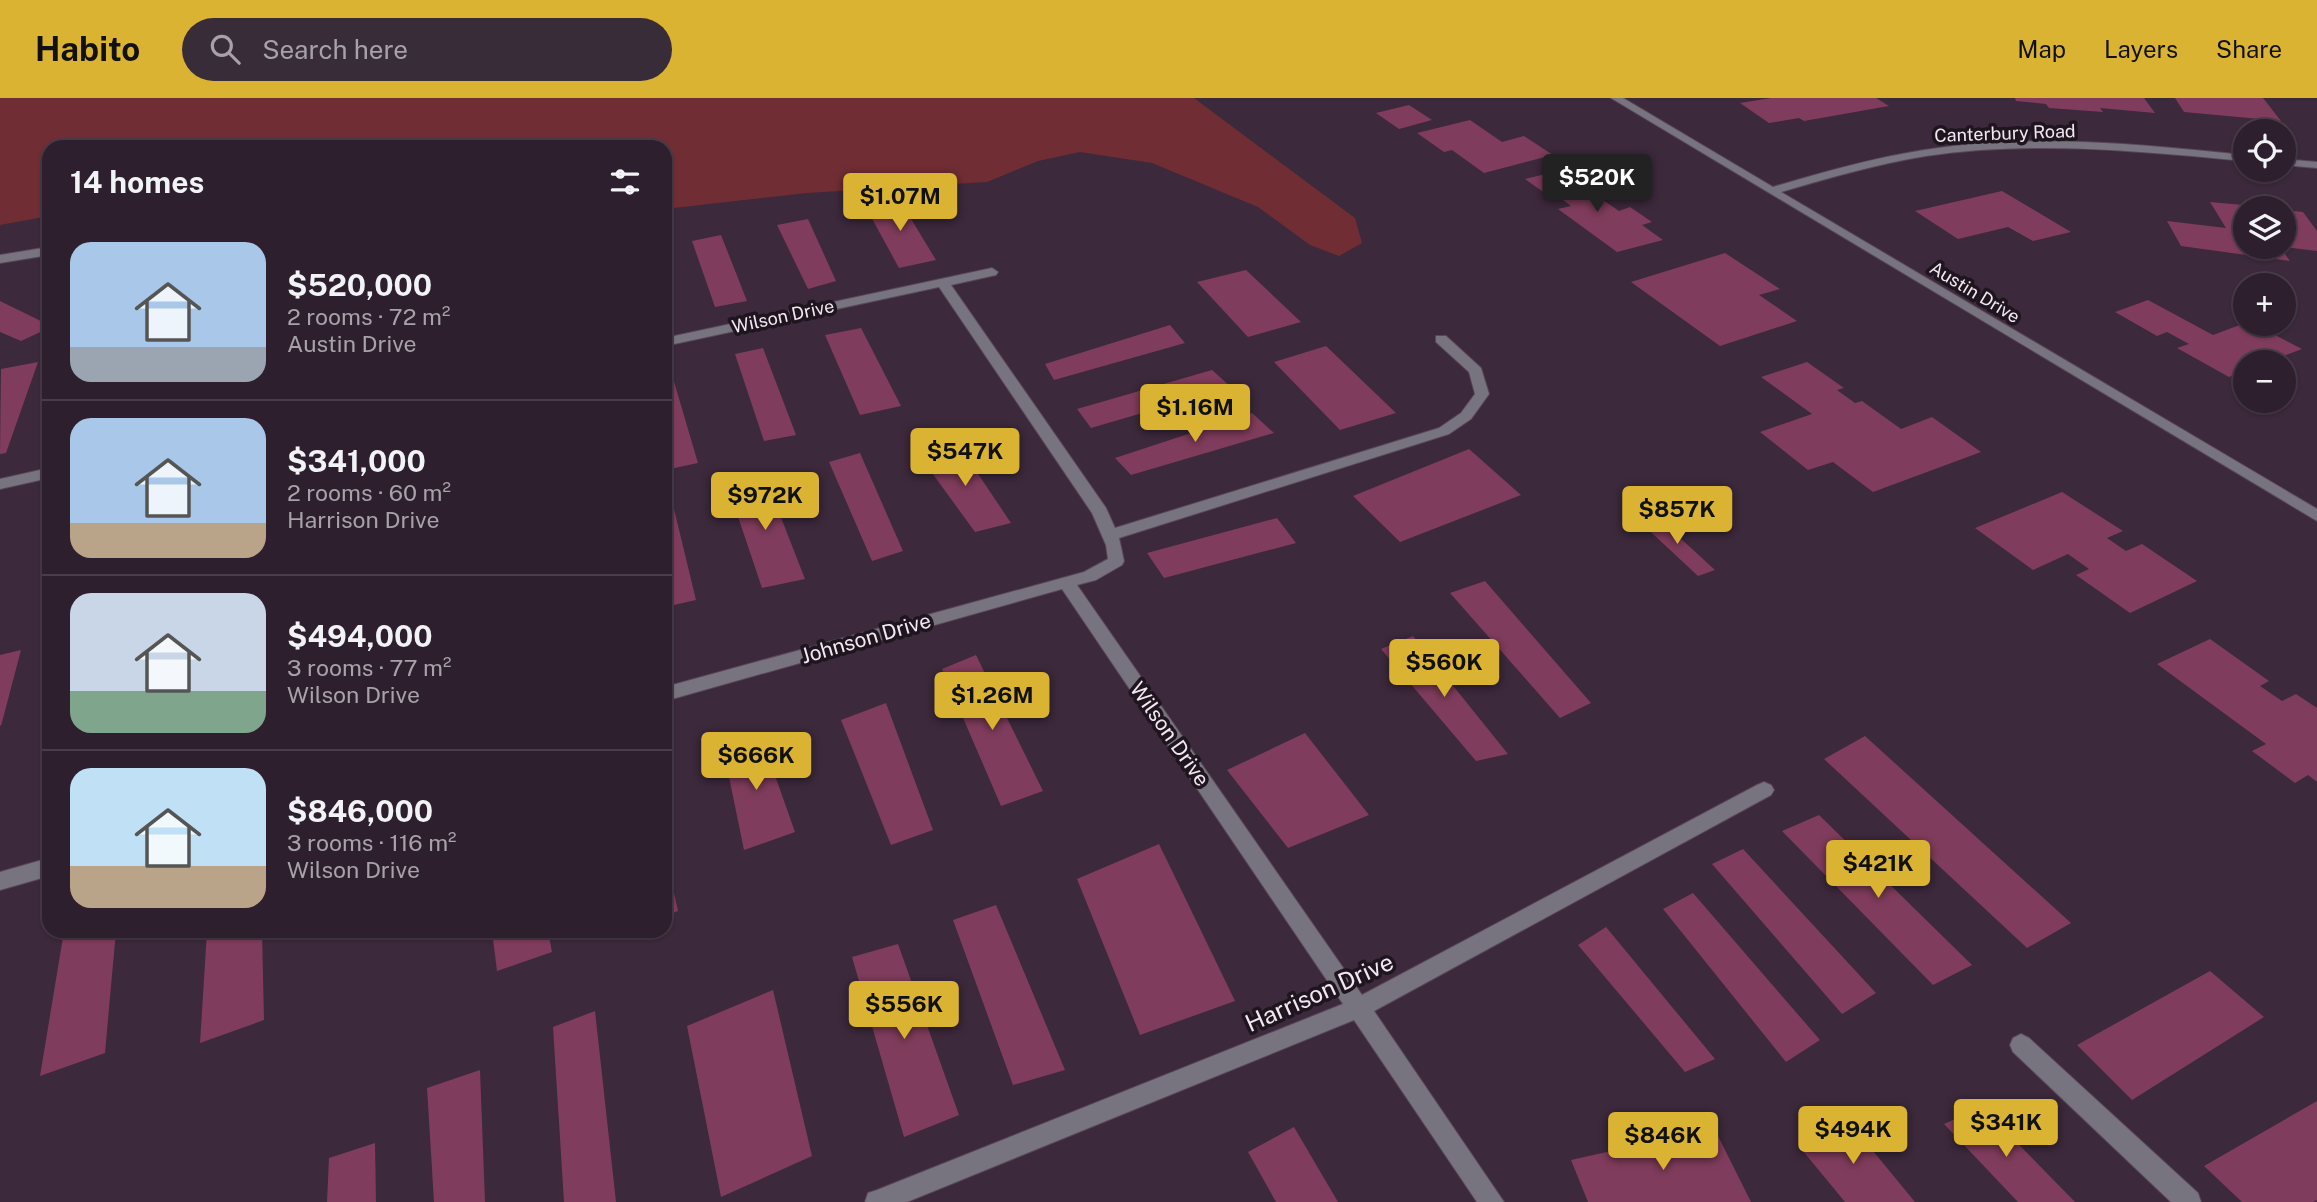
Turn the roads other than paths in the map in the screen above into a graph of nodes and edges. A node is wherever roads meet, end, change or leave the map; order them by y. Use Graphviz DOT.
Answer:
graph roads {
  1 [pos="1616,98"];
  2 [pos="2233,157"];
  3 [pos="2296,163"];
  4 [pos="2317,165"];
  5 [pos="1771,191"];
  6 [pos="42,252"];
  7 [pos="0,260"];
  8 [pos="992,272"];
  9 [pos="943,284"];
  10 [pos="1441,339"];
  11 [pos="672,341"];
  12 [pos="42,475"];
  13 [pos="0,484"];
  14 [pos="2317,516"];
  15 [pos="1110,535"];
  16 [pos="1066,582"];
  17 [pos="672,692"];
  18 [pos="1764,790"];
  19 [pos="42,869"];
  20 [pos="0,881"];
  21 [pos="1359,1008"];
  22 [pos="2021,1045"];
  23 [pos="877,1202"];
  24 [pos="1492,1202"];
  25 [pos="2189,1202"];
  1 -- 5 [label="street, Austin Drive"];
  2 -- 5 [label="street, Canterbury Road"];
  3 -- 4 [label="street"];
  5 -- 14 [label="street, Austin Drive"];
  6 -- 7 [label="street"];
  8 -- 9 [label="street, Wilson Drive"];
  9 -- 11 [label="street, Wilson Drive"];
  9 -- 15 [label="street"];
  10 -- 15 [label="street"];
  12 -- 13 [label="street"];
  15 -- 16 [label="street"];
  16 -- 17 [label="street, Johnson Drive"];
  16 -- 21 [label="street, Wilson Drive"];
  18 -- 21 [label="street, Harrison Drive"];
  19 -- 20 [label="street"];
  21 -- 23 [label="street, Harrison Drive"];
  21 -- 24 [label="street, Wilson Drive"];
  22 -- 25 [label="street"];
}
